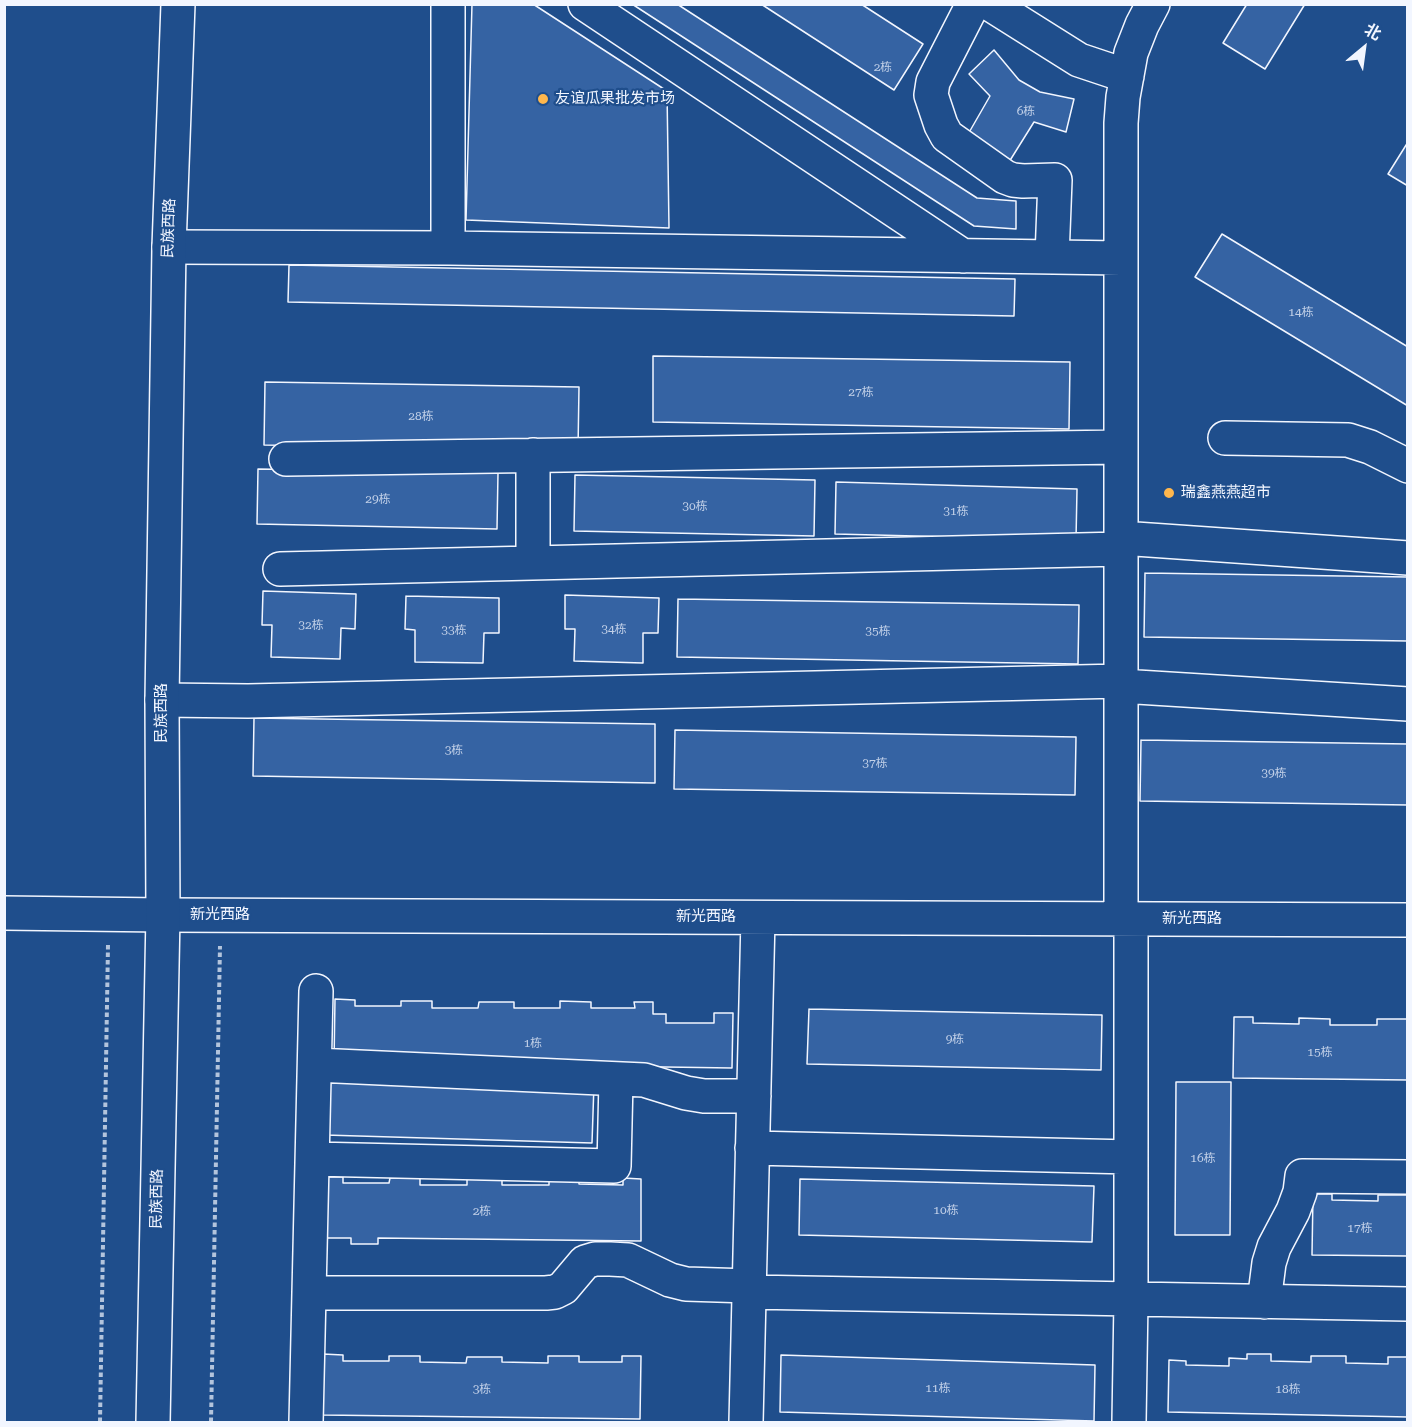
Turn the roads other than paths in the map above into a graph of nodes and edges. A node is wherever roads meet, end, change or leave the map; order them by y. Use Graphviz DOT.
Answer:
graph roads {
  1 [pos="178,4"];
  2 [pos="448,4"];
  3 [pos="585,4"];
  4 [pos="973,4"];
  5 [pos="990,4"];
  6 [pos="1153,4"];
  7 [pos="1126,76"];
  8 [pos="168,247"];
  9 [pos="448,248"];
  10 [pos="963,256"];
  11 [pos="1052,257"];
  12 [pos="1121,258"];
  13 [pos="1225,438"];
  14 [pos="1121,447"];
  15 [pos="533,455"];
  16 [pos="286,459"];
  17 [pos="1407,466"];
  18 [pos="1121,544"];
  19 [pos="1407,558"];
  20 [pos="533,562"];
  21 [pos="280,568"];
  22 [pos="1121,684"];
  23 [pos="162,699"];
  24 [pos="1407,704"];
  25 [pos="4,913"];
  26 [pos="163,915"];
  27 [pos="758,918"];
  28 [pos="1126,919"];
  29 [pos="1407,920"];
  30 [pos="316,991"];
  31 [pos="315,1065"];
  32 [pos="616,1080"];
  33 [pos="754,1095"];
  34 [pos="752,1148"];
  35 [pos="1131,1157"];
  36 [pos="313,1159"];
  37 [pos="1407,1177"];
  38 [pos="749,1289"];
  39 [pos="310,1293"];
  40 [pos="1131,1300"];
  41 [pos="1264,1302"];
  42 [pos="1407,1304"];
  43 [pos="153,1422"];
  44 [pos="306,1422"];
  45 [pos="746,1422"];
  46 [pos="1129,1422"];
  1 -- 8 [label="street, 民族西路"];
  2 -- 9 [label="street"];
  3 -- 10 [label="street"];
  4 -- 11 [label="street"];
  5 -- 7 [label="street"];
  6 -- 7 [label="street"];
  7 -- 12 [label="street"];
  8 -- 9 [label="street"];
  8 -- 23 [label="street, 民族西路"];
  9 -- 10 [label="street"];
  10 -- 11 [label="street"];
  11 -- 12 [label="street"];
  12 -- 14 [label="street"];
  13 -- 17 [label="street"];
  14 -- 15 [label="street"];
  14 -- 18 [label="street"];
  15 -- 16 [label="street"];
  15 -- 20 [label="street"];
  18 -- 19 [label="street"];
  18 -- 20 [label="street"];
  18 -- 22 [label="street"];
  20 -- 21 [label="street"];
  22 -- 23 [label="street"];
  22 -- 24 [label="street"];
  22 -- 28 [label="street"];
  23 -- 26 [label="street, 民族西路"];
  25 -- 26 [label="street, 新光西路"];
  26 -- 27 [label="street, 新光西路"];
  26 -- 43 [label="street, 民族西路"];
  27 -- 28 [label="street, 新光西路"];
  27 -- 33 [label="street"];
  28 -- 29 [label="street, 新光西路"];
  28 -- 35 [label="street"];
  30 -- 31 [label="street"];
  31 -- 32 [label="street"];
  31 -- 36 [label="street"];
  32 -- 33 [label="street"];
  32 -- 36 [label="street"];
  33 -- 34 [label="street"];
  34 -- 35 [label="street"];
  34 -- 38 [label="street"];
  35 -- 40 [label="street"];
  36 -- 39 [label="street"];
  37 -- 41 [label="street"];
  38 -- 39 [label="street"];
  38 -- 40 [label="street"];
  38 -- 45 [label="street"];
  39 -- 44 [label="street"];
  40 -- 41 [label="street"];
  40 -- 46 [label="street"];
  41 -- 42 [label="street"];
}
